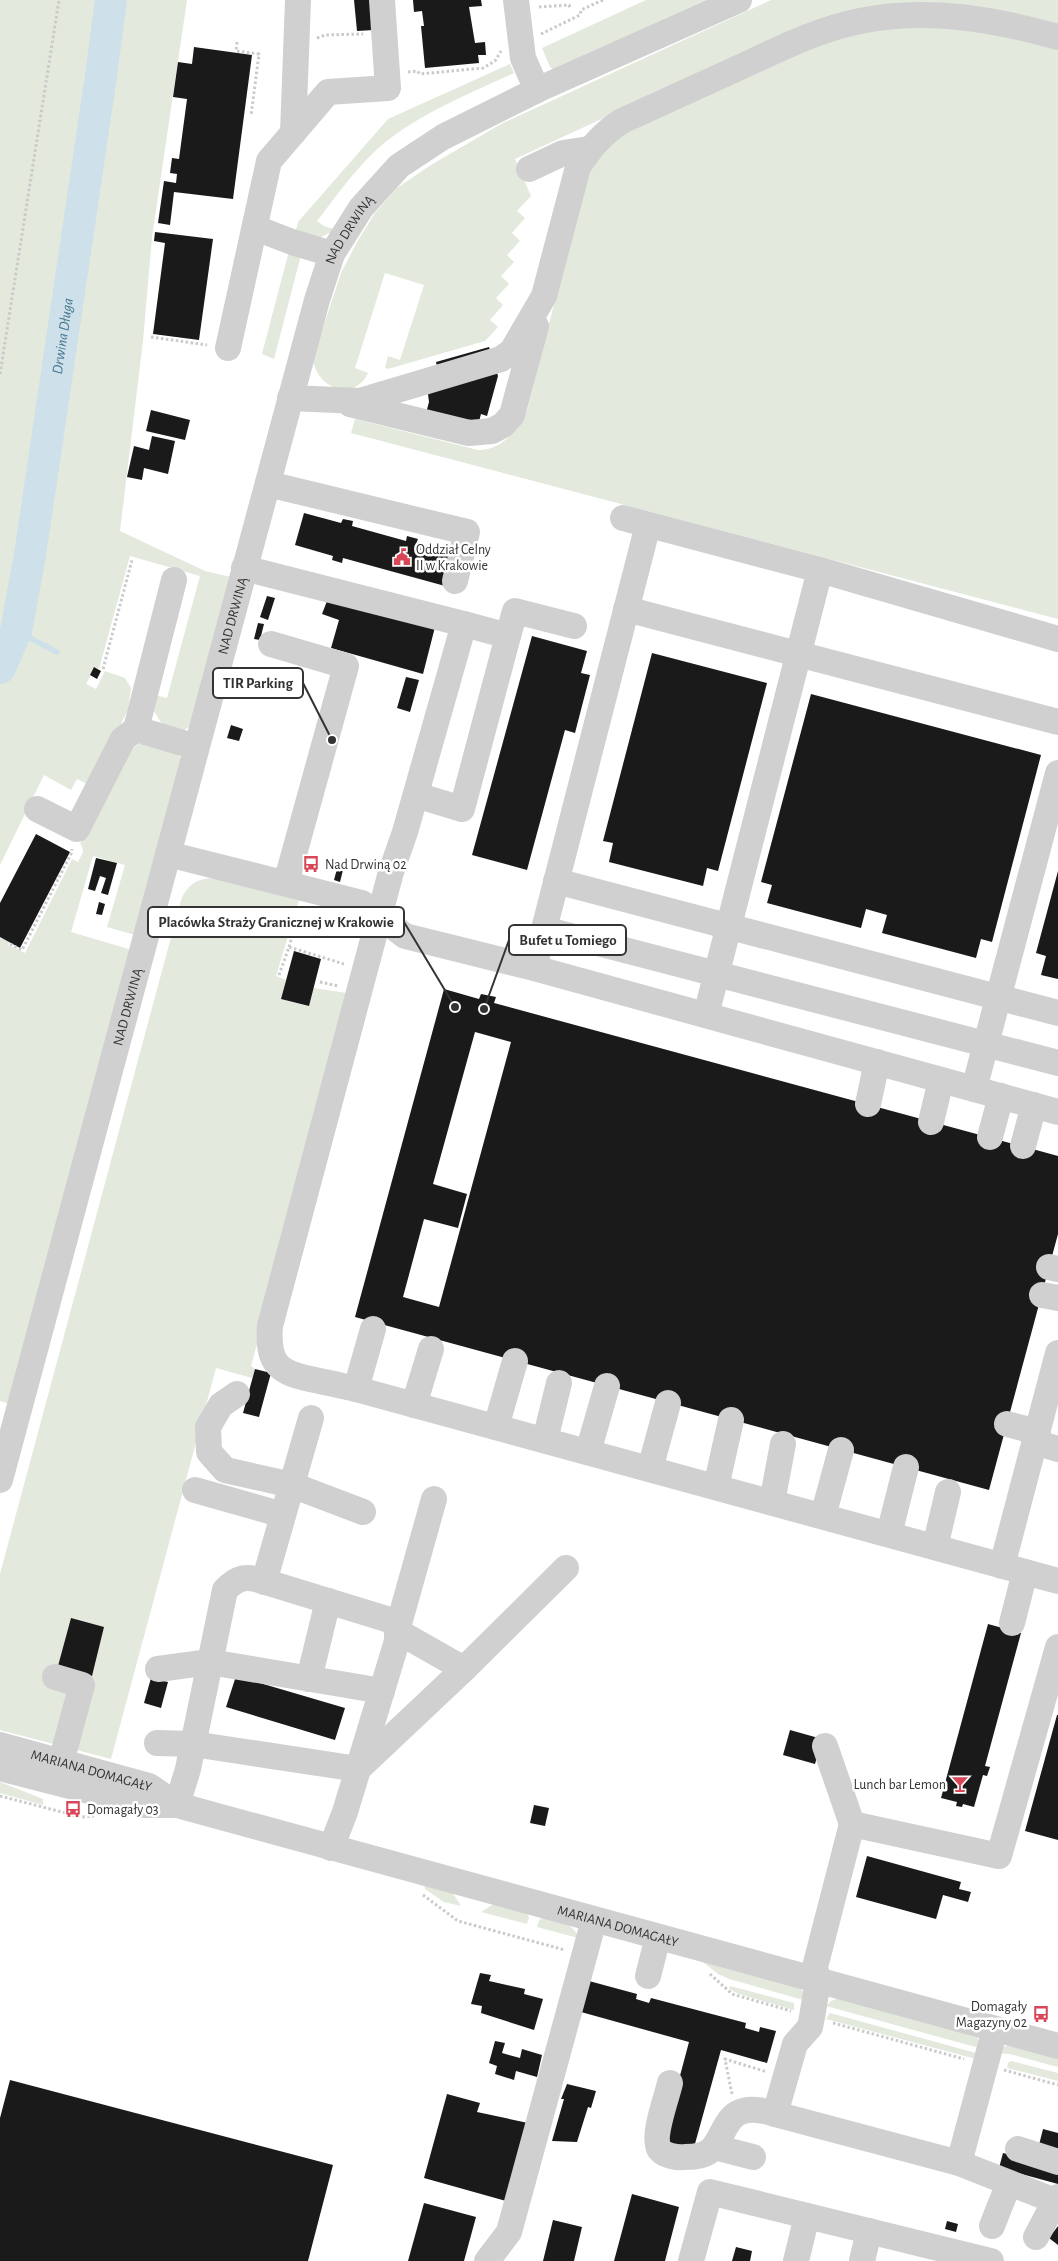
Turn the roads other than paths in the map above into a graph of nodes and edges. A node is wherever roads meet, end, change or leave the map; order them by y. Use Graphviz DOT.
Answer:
graph roads {
  1 [pos="298,0"];
  2 [pos="382,0"];
  3 [pos="516,0"];
  4 [pos="739,0"];
  5 [pos="1058,37"];
  6 [pos="537,90"];
  7 [pos="292,133"];
  8 [pos="589,150"];
  9 [pos="529,169"];
  10 [pos="256,228"];
  11 [pos="332,254"];
  12 [pos="544,296"];
  13 [pos="228,348"];
  14 [pos="290,398"];
  15 [pos="333,400"];
  16 [pos="268,484"];
  17 [pos="623,518"];
  18 [pos="648,525"];
  19 [pos="244,568"];
  20 [pos="820,570"];
  21 [pos="174,580"];
  22 [pos="456,581"];
  23 [pos="626,609"];
  24 [pos="464,624"];
  25 [pos="574,626"];
  26 [pos="508,636"];
  27 [pos="1058,639"];
  28 [pos="270,644"];
  29 [pos="799,653"];
  30 [pos="1058,722"];
  31 [pos="136,729"];
  32 [pos="196,747"];
  33 [pos="1058,773"];
  34 [pos="416,795"];
  35 [pos="37,809"];
  36 [pos="168,854"];
  37 [pos="556,881"];
  38 [pos="286,883"];
  39 [pos="380,916"];
  40 [pos="729,926"];
  41 [pos="544,928"];
  42 [pos="534,968"];
  43 [pos="717,974"];
  44 [pos="999,996"];
  45 [pos="1058,1013"];
  46 [pos="706,1016"];
  47 [pos="986,1045"];
  48 [pos="876,1062"];
  49 [pos="1058,1063"];
  50 [pos="941,1080"];
  51 [pos="974,1089"];
  52 [pos="1001,1096"];
  53 [pos="868,1104"];
  54 [pos="1046,1109"];
  55 [pos="931,1122"];
  56 [pos="990,1137"];
  57 [pos="1023,1146"];
  58 [pos="373,1330"];
  59 [pos="431,1349"];
  60 [pos="1058,1353"];
  61 [pos="515,1361"];
  62 [pos="559,1383"];
  63 [pos="607,1386"];
  64 [pos="356,1389"];
  65 [pos="237,1394"];
  66 [pos="668,1403"];
  67 [pos="414,1405"];
  68 [pos="311,1418"];
  69 [pos="731,1420"];
  70 [pos="1007,1424"];
  71 [pos="496,1427"];
  72 [pos="545,1440"];
  73 [pos="1043,1441"];
  74 [pos="782,1444"];
  75 [pos="841,1450"];
  76 [pos="588,1452"];
  77 [pos="906,1467"];
  78 [pos="650,1469"];
  79 [pos="0,1480"];
  80 [pos="292,1485"];
  81 [pos="716,1487"];
  82 [pos="194,1490"];
  83 [pos="948,1492"];
  84 [pos="434,1499"];
  85 [pos="772,1502"];
  86 [pos="363,1512"];
  87 [pos="283,1515"];
  88 [pos="823,1516"];
  89 [pos="889,1534"];
  90 [pos="935,1547"];
  91 [pos="566,1568"];
  92 [pos="1013,1569"];
  93 [pos="1058,1581"];
  94 [pos="264,1582"];
  95 [pos="328,1601"];
  96 [pos="1012,1624"];
  97 [pos="397,1631"];
  98 [pos="1058,1647"];
  99 [pos="210,1662"];
  100 [pos="158,1669"];
  101 [pos="464,1669"];
  102 [pos="55,1677"];
  103 [pos="309,1679"];
  104 [pos="382,1691"];
  105 [pos="157,1743"];
  106 [pos="193,1744"];
  107 [pos="0,1746"];
  108 [pos="825,1746"];
  109 [pos="61,1762"];
  110 [pos="0,1768"];
  111 [pos="358,1769"];
  112 [pos="177,1805"];
  113 [pos="852,1824"];
  114 [pos="331,1848"];
  115 [pos="594,1920"];
  116 [pos="658,1937"];
  117 [pos="648,1976"];
  118 [pos="818,1981"];
  119 [pos="995,2029"];
  120 [pos="1058,2046"];
  121 [pos="670,2083"];
  122 [pos="775,2114"];
  123 [pos="714,2147"];
  124 [pos="1018,2149"];
  125 [pos="754,2157"];
  126 [pos="1058,2162"];
  127 [pos="959,2163"];
  128 [pos="1010,2183"];
  129 [pos="1056,2199"];
  130 [pos="807,2216"];
  131 [pos="992,2226"];
  132 [pos="869,2231"];
  133 [pos="1036,2237"];
  134 [pos="688,2247"];
  135 [pos="487,2261"];
  136 [pos="796,2261"];
  137 [pos="862,2261"];
  138 [pos="991,2261"];
  1 -- 7 [label="street"];
  2 -- 7 [label="street"];
  3 -- 6 [label="street"];
  4 -- 6 [label="street, NAD DRWINĄ"];
  5 -- 8 [label="street"];
  6 -- 11 [label="street, NAD DRWINĄ"];
  7 -- 10 [label="street"];
  8 -- 9 [label="street"];
  8 -- 12 [label="street"];
  10 -- 11 [label="street"];
  10 -- 13 [label="street"];
  11 -- 14 [label="street, NAD DRWINĄ"];
  12 -- 15 [label="street"];
  12 -- 15 [label="street"];
  14 -- 15 [label="street"];
  14 -- 16 [label="street, NAD DRWINĄ"];
  16 -- 19 [label="street, NAD DRWINĄ"];
  16 -- 22 [label="street"];
  17 -- 18 [label="street"];
  18 -- 20 [label="street"];
  18 -- 23 [label="street"];
  19 -- 24 [label="street"];
  19 -- 32 [label="street, NAD DRWINĄ"];
  20 -- 27 [label="street"];
  20 -- 29 [label="street"];
  21 -- 31 [label="street"];
  23 -- 29 [label="street"];
  23 -- 37 [label="street"];
  24 -- 26 [label="street"];
  24 -- 34 [label="street"];
  25 -- 26 [label="street"];
  26 -- 34 [label="street"];
  28 -- 38 [label="street"];
  29 -- 30 [label="street"];
  29 -- 40 [label="street"];
  31 -- 32 [label="street"];
  31 -- 35 [label="street"];
  32 -- 36 [label="street, NAD DRWINĄ"];
  33 -- 44 [label="street"];
  34 -- 39 [label="street"];
  36 -- 38 [label="street"];
  36 -- 79 [label="street, NAD DRWINĄ"];
  37 -- 40 [label="street"];
  37 -- 41 [label="street"];
  38 -- 39 [label="street"];
  39 -- 42 [label="street"];
  39 -- 64 [label="street"];
  40 -- 43 [label="street"];
  40 -- 44 [label="street"];
  41 -- 42 [label="street"];
  41 -- 43 [label="street"];
  42 -- 46 [label="street"];
  43 -- 46 [label="street"];
  43 -- 47 [label="street"];
  44 -- 45 [label="street"];
  44 -- 47 [label="street"];
  46 -- 48 [label="street"];
  47 -- 49 [label="street"];
  47 -- 51 [label="street"];
  48 -- 50 [label="street"];
  48 -- 53 [label="street"];
  50 -- 51 [label="street"];
  50 -- 55 [label="street"];
  51 -- 52 [label="street"];
  52 -- 54 [label="street"];
  52 -- 56 [label="street"];
  54 -- 57 [label="street"];
  58 -- 64 [label="street"];
  59 -- 67 [label="street"];
  60 -- 73 [label="street"];
  61 -- 71 [label="street"];
  62 -- 72 [label="street"];
  63 -- 76 [label="street"];
  64 -- 67 [label="street"];
  65 -- 80 [label="street"];
  66 -- 78 [label="street"];
  67 -- 71 [label="street"];
  68 -- 80 [label="street"];
  69 -- 81 [label="street"];
  70 -- 73 [label="street"];
  71 -- 72 [label="street"];
  72 -- 76 [label="street"];
  73 -- 92 [label="street"];
  74 -- 85 [label="street"];
  75 -- 88 [label="street"];
  76 -- 78 [label="street"];
  77 -- 89 [label="street"];
  78 -- 81 [label="street"];
  80 -- 86 [label="street"];
  80 -- 87 [label="street"];
  81 -- 85 [label="street"];
  82 -- 87 [label="street"];
  83 -- 90 [label="street"];
  84 -- 97 [label="street"];
  85 -- 88 [label="street"];
  87 -- 94 [label="street"];
  88 -- 89 [label="street"];
  89 -- 90 [label="street"];
  90 -- 92 [label="street"];
  91 -- 101 [label="street"];
  92 -- 93 [label="street"];
  92 -- 96 [label="street"];
  94 -- 95 [label="street"];
  94 -- 99 [label="street"];
  95 -- 97 [label="street"];
  95 -- 103 [label="street"];
  97 -- 101 [label="street"];
  97 -- 104 [label="street"];
  98 -- 113 [label="street"];
  99 -- 100 [label="street"];
  99 -- 103 [label="street"];
  99 -- 106 [label="street"];
  101 -- 111 [label="street"];
  102 -- 109 [label="street"];
  103 -- 104 [label="street"];
  104 -- 111 [label="street"];
  105 -- 106 [label="street"];
  106 -- 111 [label="street"];
  106 -- 112 [label="street"];
  107 -- 109 [label="street, MARIANA DOMAGAŁY"];
  108 -- 113 [label="street"];
  109 -- 112 [label="street, MARIANA DOMAGAŁY"];
  110 -- 112 [label="street, MARIANA DOMAGAŁY"];
  111 -- 114 [label="street"];
  112 -- 114 [label="street, MARIANA DOMAGAŁY"];
  113 -- 118 [label="street"];
  114 -- 115 [label="street, MARIANA DOMAGAŁY"];
  115 -- 116 [label="street, MARIANA DOMAGAŁY"];
  115 -- 135 [label="street"];
  116 -- 117 [label="street"];
  116 -- 118 [label="street, MARIANA DOMAGAŁY"];
  118 -- 119 [label="street, MARIANA DOMAGAŁY"];
  118 -- 122 [label="street"];
  119 -- 120 [label="street, MARIANA DOMAGAŁY"];
  119 -- 127 [label="street"];
  121 -- 123 [label="street"];
  122 -- 123 [label="street"];
  122 -- 127 [label="street"];
  123 -- 125 [label="street"];
  124 -- 126 [label="street"];
  127 -- 128 [label="street"];
  128 -- 129 [label="street"];
  128 -- 131 [label="street"];
  129 -- 133 [label="street"];
  130 -- 132 [label="street"];
  130 -- 134 [label="street"];
  130 -- 136 [label="street"];
  132 -- 137 [label="street"];
  132 -- 138 [label="street"];
}
